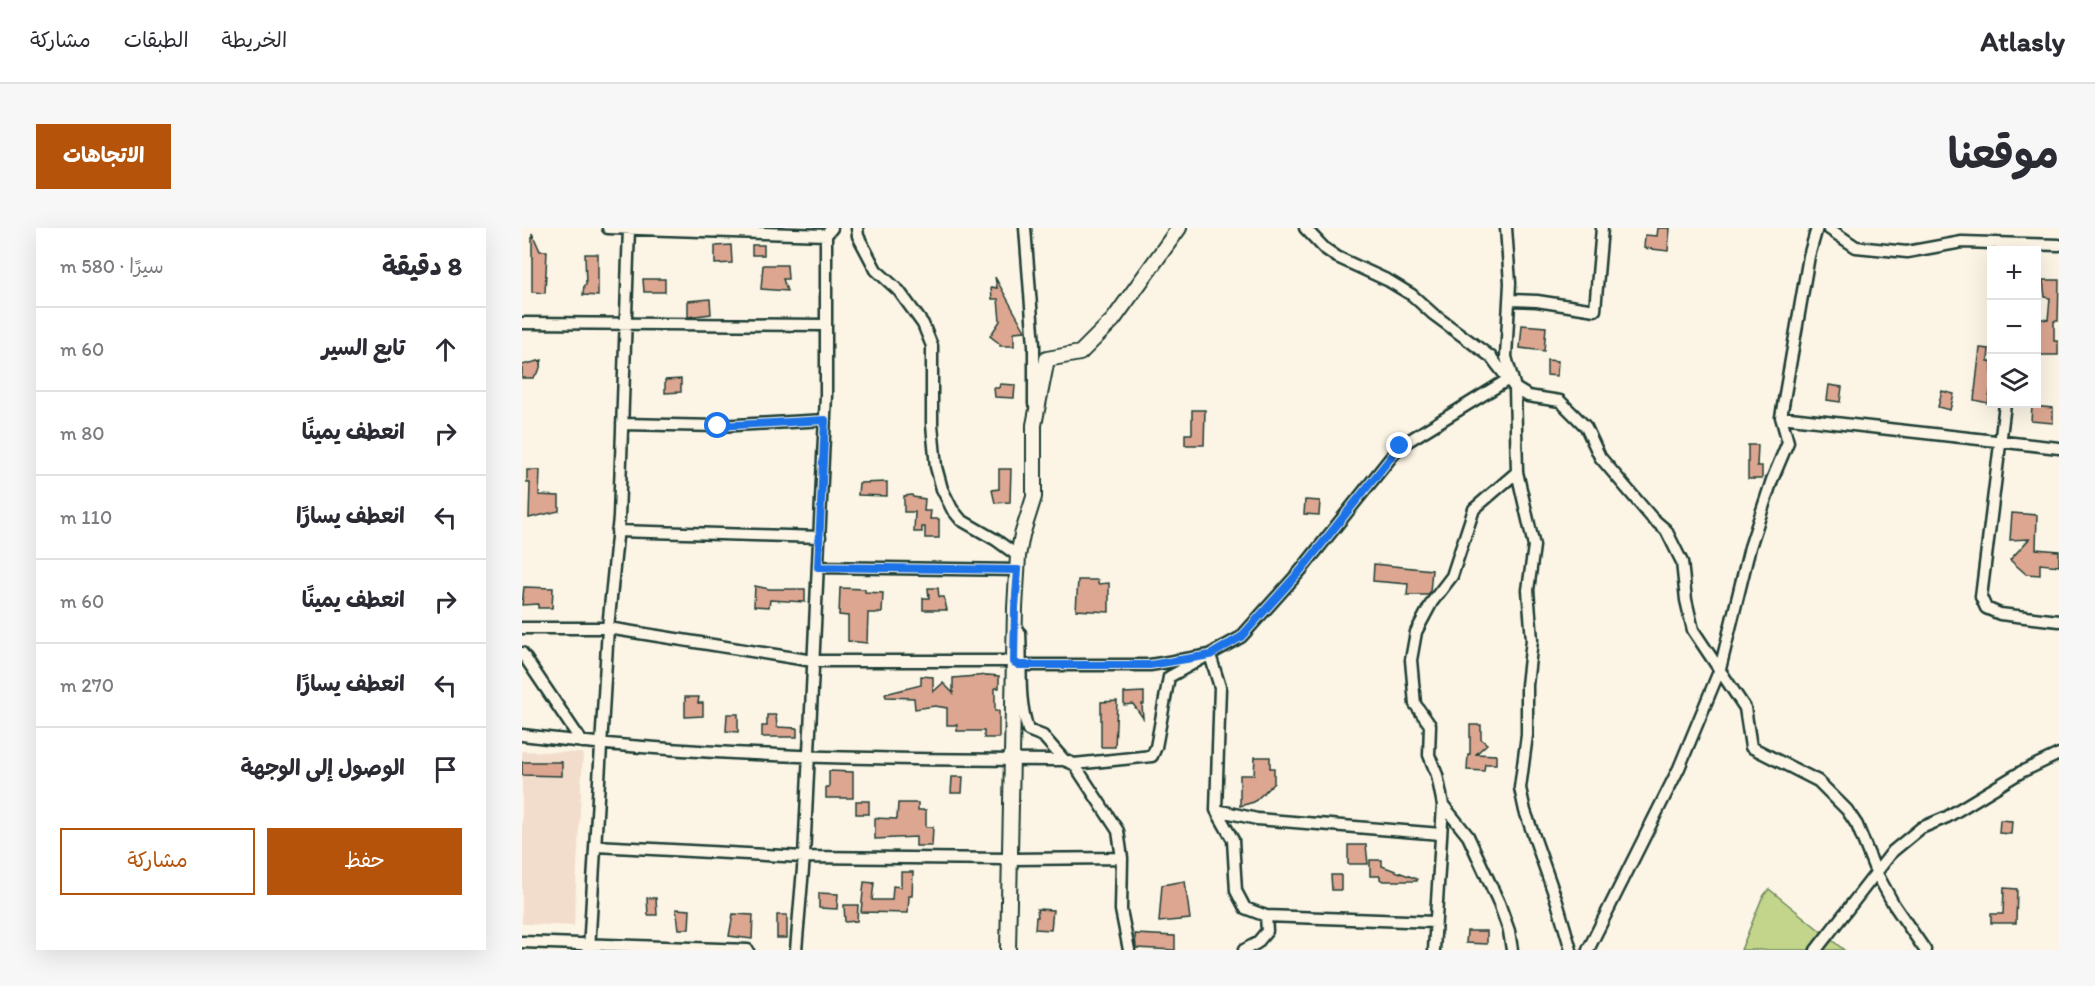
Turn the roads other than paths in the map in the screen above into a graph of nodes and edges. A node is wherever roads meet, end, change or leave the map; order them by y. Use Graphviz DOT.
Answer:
graph roads {
  1 [pos="609,228"];
  2 [pos="628,228"];
  3 [pos="857,228"];
  4 [pos="1025,228"];
  5 [pos="1179,228"];
  6 [pos="1305,228"];
  7 [pos="1506,228"];
  8 [pos="1602,228"];
  9 [pos="1817,228"];
  10 [pos="1828,228"];
  11 [pos="829,232"];
  12 [pos="2059,245"];
  13 [pos="2005,246"];
  14 [pos="2038,246"];
  15 [pos="1509,300"];
  16 [pos="522,323"];
  17 [pos="625,324"];
  18 [pos="826,325"];
  19 [pos="1512,381"];
  20 [pos="2006,408"];
  21 [pos="1781,417"];
  22 [pos="825,420"];
  23 [pos="622,424"];
  24 [pos="1034,425"];
  25 [pos="2002,442"];
  26 [pos="2059,448"];
  27 [pos="1517,472"];
  28 [pos="617,531"];
  29 [pos="820,537"];
  30 [pos="1018,563"];
  31 [pos="818,567"];
  32 [pos="2059,621"];
  33 [pos="522,628"];
  34 [pos="608,628"];
  35 [pos="522,653"];
  36 [pos="1210,655"];
  37 [pos="813,661"];
  38 [pos="1017,663"];
  39 [pos="1720,669"];
  40 [pos="522,735"];
  41 [pos="582,742"];
  42 [pos="601,744"];
  43 [pos="2059,754"];
  44 [pos="807,756"];
  45 [pos="1013,760"];
  46 [pos="1069,762"];
  47 [pos="1443,805"];
  48 [pos="1216,810"];
  49 [pos="1441,834"];
  50 [pos="596,846"];
  51 [pos="804,857"];
  52 [pos="1122,858"];
  53 [pos="1010,860"];
  54 [pos="1876,872"];
  55 [pos="1266,916"];
  56 [pos="1435,922"];
  57 [pos="522,942"];
  58 [pos="589,948"];
  59 [pos="748,950"];
  60 [pos="796,950"];
  61 [pos="1008,950"];
  62 [pos="1129,950"];
  63 [pos="1244,950"];
  64 [pos="1434,950"];
  65 [pos="1512,950"];
  66 [pos="1571,950"];
  67 [pos="1588,950"];
  68 [pos="1815,950"];
  69 [pos="1925,950"];
  1 -- 2 [label="street"];
  2 -- 11 [label="street"];
  2 -- 17 [label="street"];
  3 -- 30 [label="street"];
  4 -- 24 [label="street"];
  5 -- 24 [label="street"];
  6 -- 19 [label="street"];
  7 -- 15 [label="street"];
  8 -- 15 [label="street"];
  9 -- 21 [label="street"];
  10 -- 13 [label="street"];
  11 -- 18 [label="street"];
  12 -- 14 [label="street"];
  15 -- 19 [label="street"];
  16 -- 17 [label="street"];
  17 -- 18 [label="street"];
  17 -- 23 [label="street"];
  18 -- 22 [label="street"];
  19 -- 27 [label="street"];
  19 -- 36 [label="street"];
  19 -- 39 [label="street"];
  20 -- 25 [label="street"];
  21 -- 25 [label="street"];
  21 -- 39 [label="street"];
  22 -- 23 [label="street"];
  22 -- 29 [label="street"];
  23 -- 28 [label="street"];
  24 -- 30 [label="street"];
  25 -- 26 [label="street"];
  25 -- 32 [label="street"];
  27 -- 47 [label="street"];
  27 -- 66 [label="street"];
  28 -- 29 [label="street"];
  28 -- 34 [label="street"];
  29 -- 31 [label="street"];
  30 -- 31 [label="street"];
  30 -- 38 [label="street"];
  31 -- 37 [label="street"];
  33 -- 34 [label="street"];
  34 -- 37 [label="street"];
  34 -- 42 [label="street"];
  35 -- 41 [label="street"];
  36 -- 38 [label="street"];
  36 -- 46 [label="street"];
  36 -- 48 [label="street"];
  37 -- 38 [label="street"];
  37 -- 44 [label="street"];
  38 -- 45 [label="street"];
  38 -- 46 [label="street"];
  39 -- 54 [label="street"];
  39 -- 67 [label="street"];
  40 -- 41 [label="street"];
  41 -- 42 [label="street"];
  42 -- 44 [label="street"];
  42 -- 50 [label="street"];
  43 -- 54 [label="street"];
  44 -- 45 [label="street"];
  44 -- 51 [label="street"];
  45 -- 46 [label="street"];
  45 -- 53 [label="street"];
  46 -- 52 [label="street"];
  47 -- 49 [label="street"];
  47 -- 65 [label="street"];
  48 -- 49 [label="street"];
  48 -- 55 [label="street"];
  49 -- 56 [label="street"];
  50 -- 51 [label="street"];
  50 -- 58 [label="street"];
  51 -- 53 [label="street"];
  51 -- 60 [label="street"];
  52 -- 53 [label="street"];
  52 -- 62 [label="street"];
  53 -- 61 [label="street"];
  54 -- 68 [label="street"];
  54 -- 69 [label="street"];
  55 -- 56 [label="street"];
  55 -- 63 [label="street"];
  56 -- 64 [label="street"];
  57 -- 58 [label="street"];
  58 -- 59 [label="street"];
}
